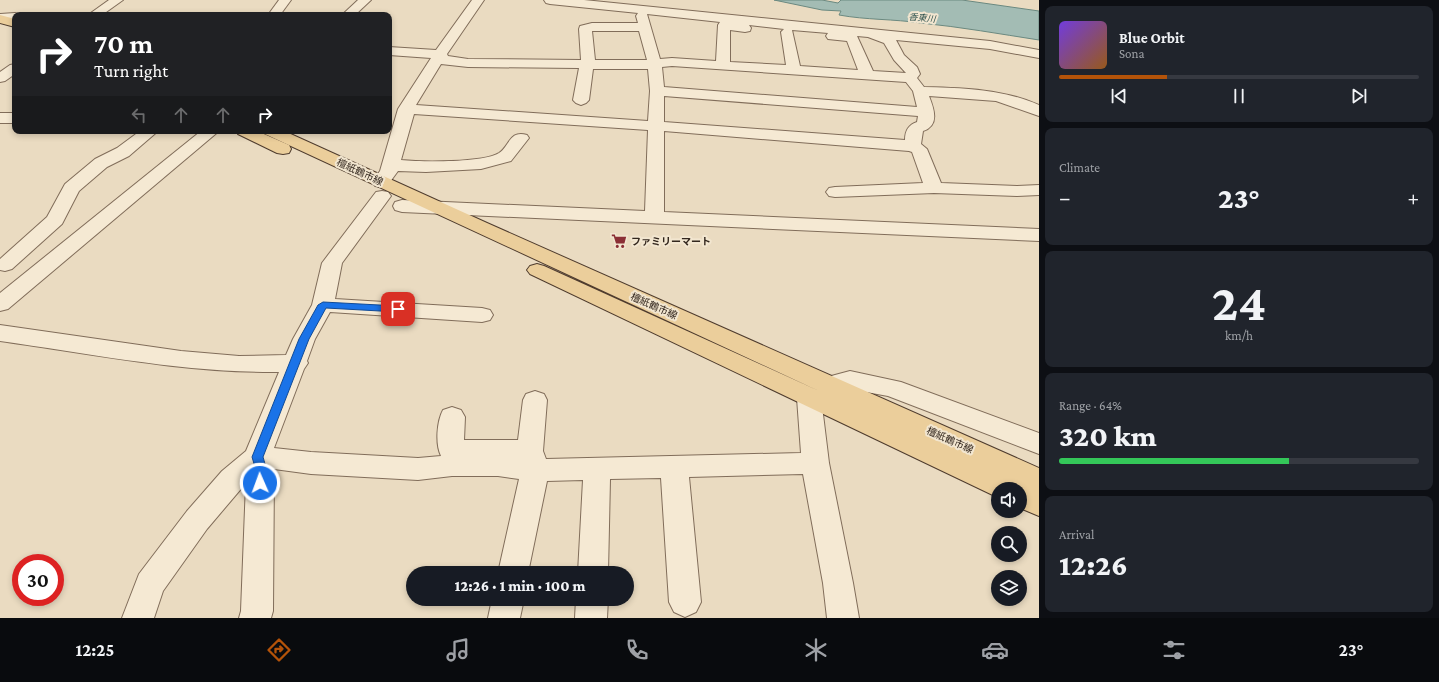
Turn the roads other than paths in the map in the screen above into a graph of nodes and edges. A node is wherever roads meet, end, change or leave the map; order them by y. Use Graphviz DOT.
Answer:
graph roads {
  1 [pos="117,0"];
  2 [pos="285,0"];
  3 [pos="365,0"];
  4 [pos="478,0"];
  5 [pos="550,0"];
  6 [pos="99,12"];
  7 [pos="276,12"];
  8 [pos="351,12"];
  9 [pos="12,17"];
  10 [pos="0,18"];
  11 [pos="12,22"];
  12 [pos="0,26"];
  13 [pos="12,29"];
  14 [pos="787,32"];
  15 [pos="859,32"];
  16 [pos="1017,49"];
  17 [pos="1039,50"];
  18 [pos="392,51"];
  19 [pos="440,54"];
  20 [pos="1039,54"];
  21 [pos="586,64"];
  22 [pos="655,65"];
  23 [pos="723,65"];
  24 [pos="12,70"];
  25 [pos="794,70"];
  26 [pos="867,75"];
  27 [pos="0,78"];
  28 [pos="910,78"];
  29 [pos="657,91"];
  30 [pos="920,91"];
  31 [pos="581,100"];
  32 [pos="404,105"];
  33 [pos="1039,111"];
  34 [pos="927,112"];
  35 [pos="0,118"];
  36 [pos="12,118"];
  37 [pos="657,126"];
  38 [pos="146,134"];
  39 [pos="207,134"];
  40 [pos="252,134"];
  41 [pos="277,134"];
  42 [pos="521,138"];
  43 [pos="913,146"];
  44 [pos="389,187"];
  45 [pos="934,188"];
  46 [pos="1039,190"];
  47 [pos="835,192"];
  48 [pos="438,208"];
  49 [pos="654,217"];
  50 [pos="1039,234"];
  51 [pos="2,265"];
  52 [pos="41,270"];
  53 [pos="0,304"];
  54 [pos="323,305"];
  55 [pos="482,315"];
  56 [pos="0,334"];
  57 [pos="296,363"];
  58 [pos="819,391"];
  59 [pos="535,400"];
  60 [pos="452,417"];
  61 [pos="1039,444"];
  62 [pos="258,457"];
  63 [pos="533,460"];
  64 [pos="815,463"];
  65 [pos="674,466"];
  66 [pos="596,468"];
  67 [pos="1039,480"];
  68 [pos="994,482"];
  69 [pos="1027,498"];
  70 [pos="1039,504"];
  71 [pos="514,566"];
  72 [pos="593,566"];
  73 [pos="685,602"];
  74 [pos="507,606"];
  75 [pos="592,606"];
  76 [pos="132,618"];
  77 [pos="138,618"];
  78 [pos="255,618"];
  79 [pos="504,618"];
  80 [pos="591,618"];
  81 [pos="843,618"];
  1 -- 6 [label="street"];
  2 -- 7 [label="street"];
  3 -- 8 [label="street"];
  4 -- 19 [label="street"];
  5 -- 15 [label="street"];
  9 -- 10 [label="street"];
  10 -- 11 [label="main road"];
  12 -- 13 [label="main road"];
  14 -- 23 [label="street"];
  14 -- 25 [label="street"];
  14 -- 26 [label="street"];
  15 -- 16 [label="street"];
  15 -- 28 [label="street"];
  16 -- 17 [label="street"];
  16 -- 20 [label="street"];
  18 -- 19 [label="street"];
  19 -- 21 [label="street"];
  19 -- 32 [label="street"];
  21 -- 22 [label="street"];
  21 -- 22 [label="street"];
  21 -- 31 [label="street"];
  22 -- 23 [label="street"];
  22 -- 29 [label="street"];
  23 -- 25 [label="street"];
  24 -- 27 [label="street"];
  25 -- 26 [label="street"];
  26 -- 28 [label="street"];
  28 -- 30 [label="street"];
  29 -- 34 [label="street"];
  29 -- 37 [label="street"];
  30 -- 33 [label="street"];
  30 -- 34 [label="street"];
  32 -- 37 [label="street"];
  32 -- 44 [label="street"];
  34 -- 43 [label="street"];
  35 -- 36 [label="street"];
  37 -- 43 [label="street"];
  37 -- 49 [label="street"];
  38 -- 51 [label="street"];
  39 -- 52 [label="street"];
  40 -- 44 [label="main road, 檀紙鶴市線"];
  41 -- 44 [label="main road, 檀紙鶴市線"];
  42 -- 44 [label="street"];
  43 -- 45 [label="street"];
  44 -- 48 [label="main road, 檀紙鶴市線"];
  44 -- 48 [label="street"];
  44 -- 54 [label="street"];
  44 -- 58 [label="main road, 檀紙鶴市線"];
  45 -- 46 [label="street"];
  45 -- 47 [label="street"];
  48 -- 49 [label="street"];
  48 -- 58 [label="main road, 檀紙鶴市線"];
  49 -- 50 [label="street"];
  51 -- 52 [label="street"];
  52 -- 53 [label="street"];
  54 -- 55 [label="street"];
  54 -- 57 [label="street"];
  56 -- 57 [label="street"];
  57 -- 62 [label="street"];
  58 -- 61 [label="street"];
  58 -- 64 [label="street"];
  58 -- 67 [label="main road, 檀紙鶴市線"];
  58 -- 68 [label="main road, 檀紙鶴市線"];
  59 -- 63 [label="street"];
  60 -- 63 [label="street"];
  62 -- 63 [label="street"];
  62 -- 77 [label="street"];
  62 -- 78 [label="street"];
  63 -- 66 [label="street"];
  63 -- 71 [label="street"];
  64 -- 65 [label="street"];
  64 -- 81 [label="street"];
  65 -- 66 [label="street"];
  65 -- 73 [label="street"];
  66 -- 72 [label="street"];
  69 -- 70 [label="main road"];
  74 -- 79 [label="street"];
  75 -- 80 [label="street"];
  76 -- 77 [label="street"];
}
